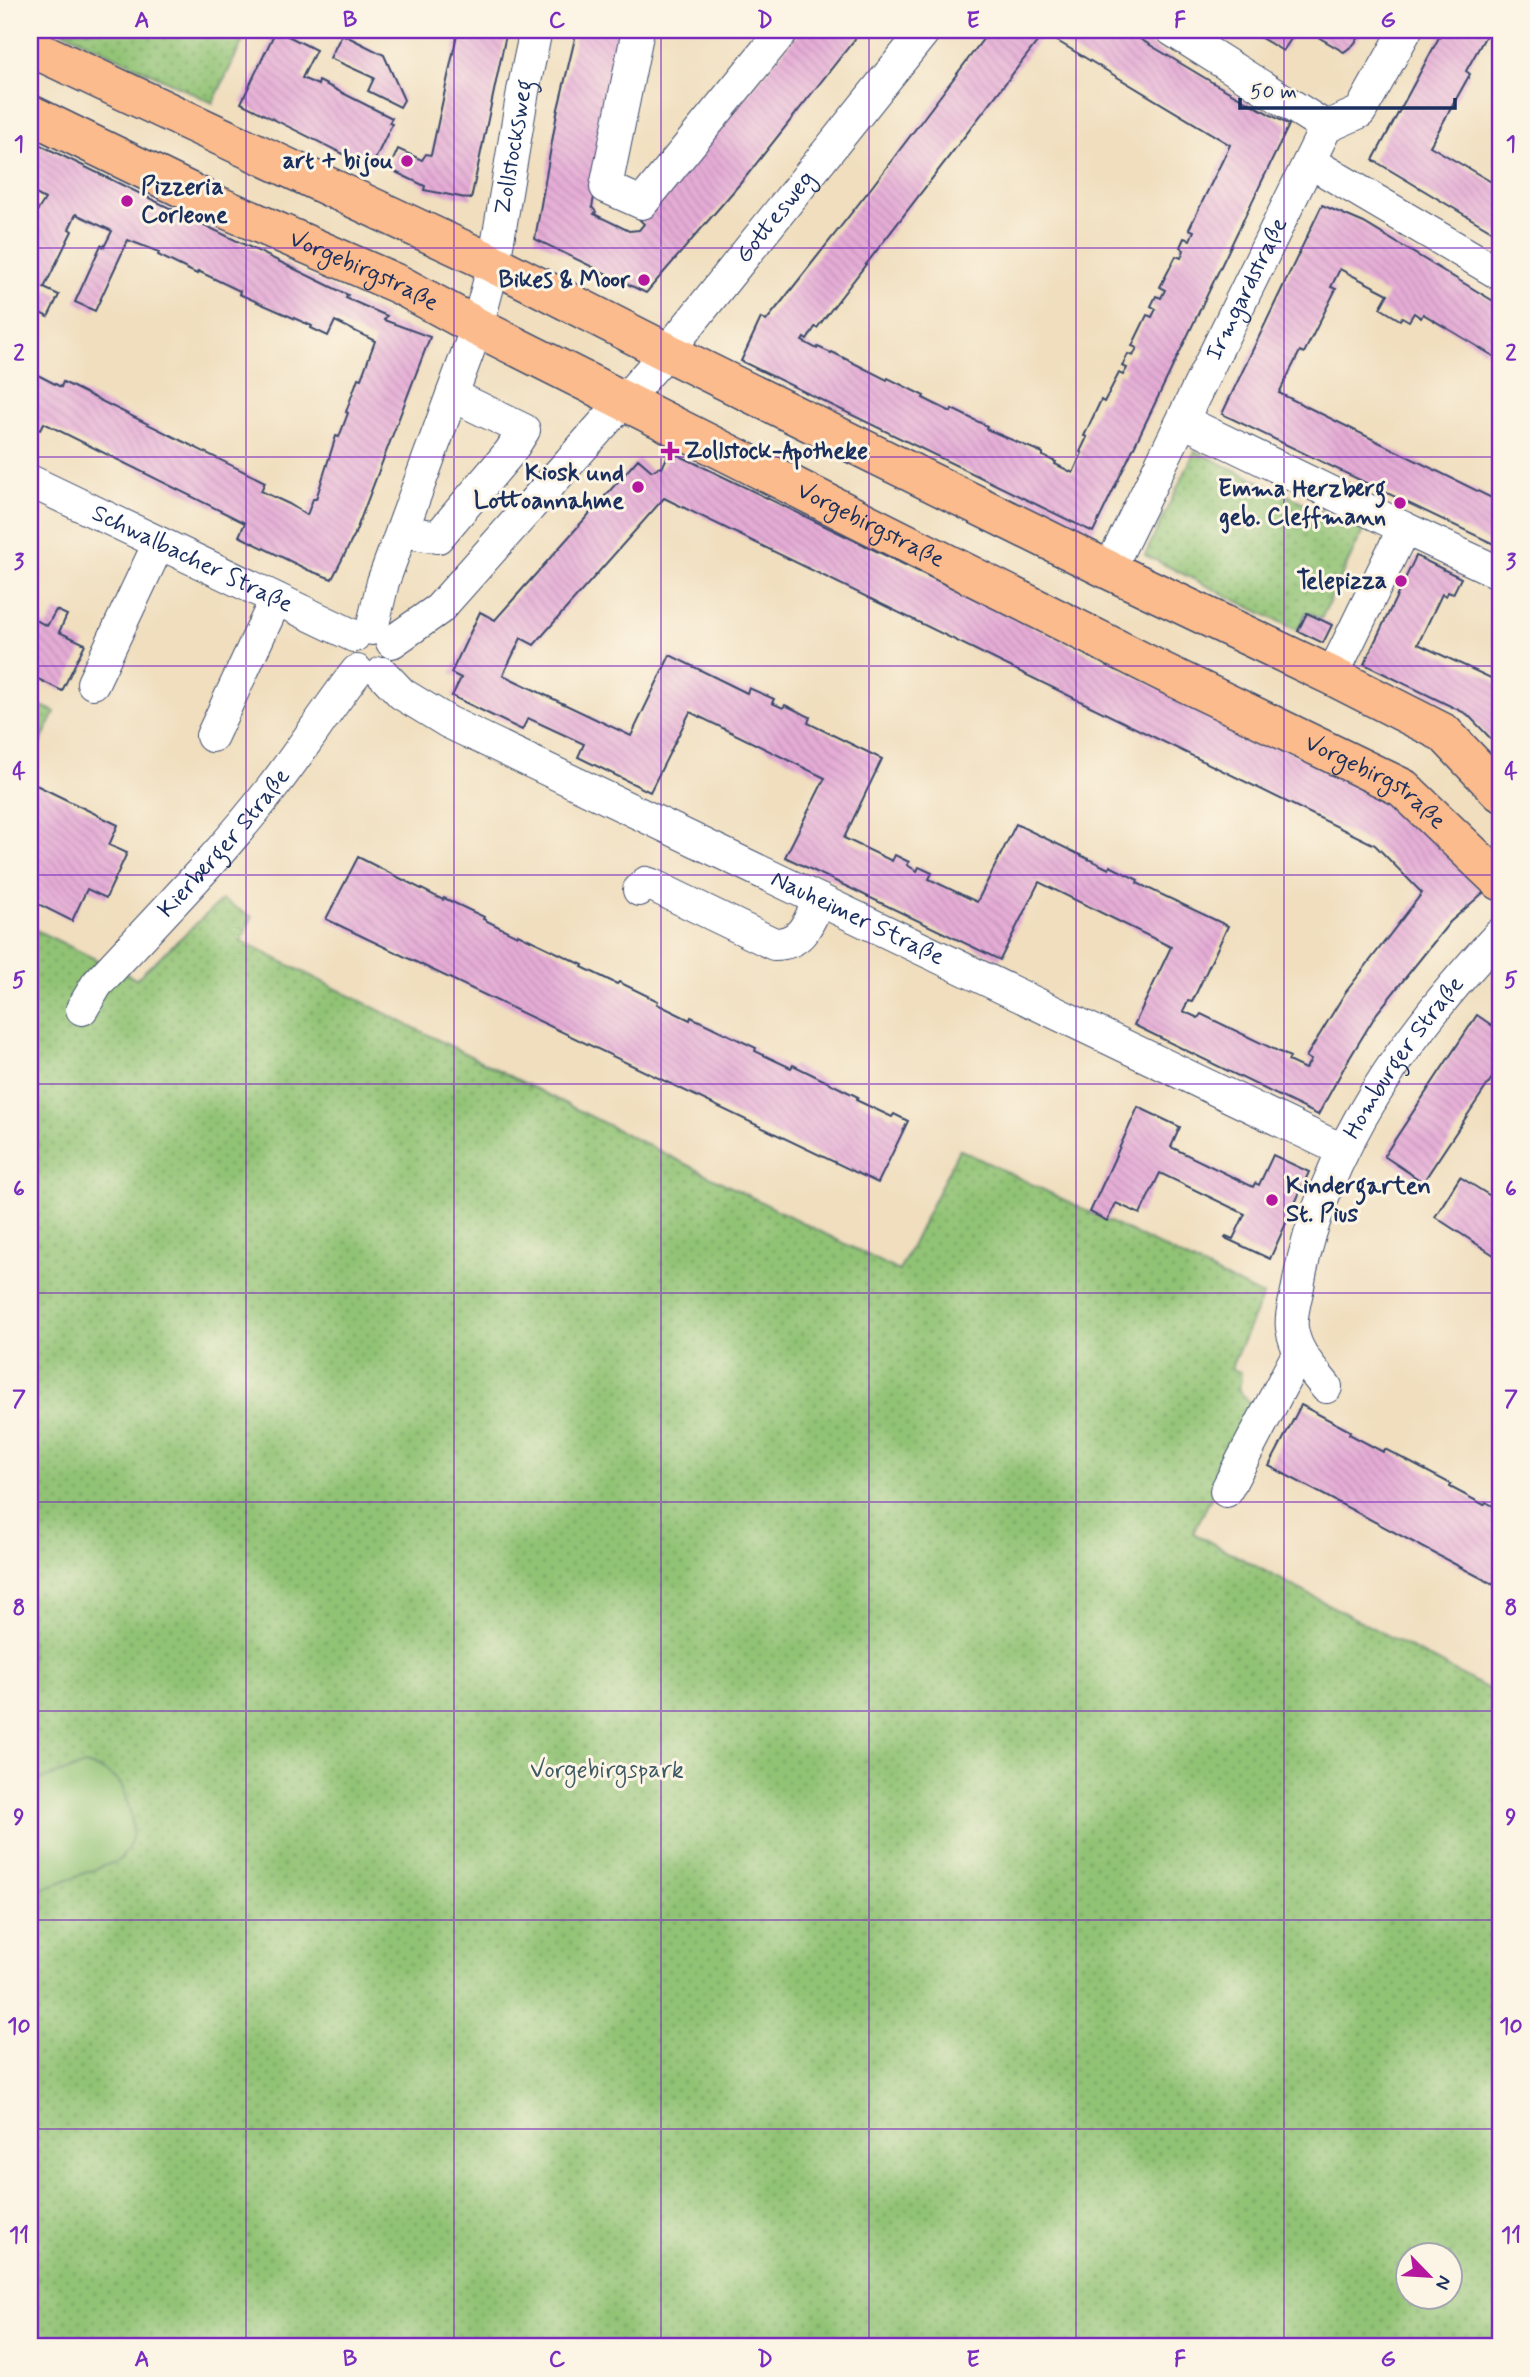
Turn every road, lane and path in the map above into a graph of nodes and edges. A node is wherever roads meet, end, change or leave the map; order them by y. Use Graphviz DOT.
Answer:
graph roads {
  1 [pos="536,30"];
  2 [pos="638,30"];
  3 [pos="783,30"];
  4 [pos="925,30"];
  5 [pos="1172,30"];
  6 [pos="1406,30"];
  7 [pos="30,47"];
  8 [pos="30,114"];
  9 [pos="1326,127"];
  10 [pos="1310,162"];
  11 [pos="494,264"];
  12 [pos="1500,274"];
  13 [pos="477,327"];
  14 [pos="667,352"];
  15 [pos="452,395"];
  16 [pos="625,402"];
  17 [pos="1183,421"];
  18 [pos="30,481"];
  19 [pos="1404,528"];
  20 [pos="402,531"];
  21 [pos="159,543"];
  22 [pos="1109,570"];
  23 [pos="1500,573"];
  24 [pos="276,599"];
  25 [pos="373,635"];
  26 [pos="369,672"];
  27 [pos="1332,676"];
  28 [pos="93,684"];
  29 [pos="212,736"];
  30 [pos="1500,792"];
  31 [pos="1500,881"];
  32 [pos="639,890"];
  33 [pos="819,900"];
  34 [pos="1500,934"];
  35 [pos="82,1009"];
  36 [pos="1342,1150"];
  37 [pos="1299,1352"];
  38 [pos="1326,1387"];
  39 [pos="1226,1491"];
  1 -- 11 [label="street, Zollstocksweg"];
  2 -- 3 [label="street"];
  4 -- 14 [label="street, Gottesweg"];
  5 -- 9 [label="street"];
  6 -- 9 [label="street"];
  7 -- 11 [label="main road"];
  8 -- 13 [label="main road, Vorgebirgstraße"];
  9 -- 10 [label="street, Irmgardstraße"];
  10 -- 12 [label="street"];
  10 -- 17 [label="street, Irmgardstraße"];
  11 -- 13 [label="street, Kierberger Straße"];
  11 -- 14 [label="main road"];
  13 -- 15 [label="street, Kierberger Straße"];
  13 -- 16 [label="main road, Vorgebirgstraße"];
  14 -- 16 [label="street, Gottesweg"];
  14 -- 22 [label="main road"];
  15 -- 20 [label="street, Kierberger Straße"];
  15 -- 20 [label="street"];
  16 -- 25 [label="street"];
  16 -- 31 [label="main road, Vorgebirgstraße"];
  17 -- 19 [label="street"];
  17 -- 22 [label="street, Irmgardstraße"];
  18 -- 21 [label="street, Schwalbacher Straße"];
  19 -- 23 [label="street"];
  19 -- 27 [label="street"];
  20 -- 25 [label="street, Kierberger Straße"];
  21 -- 24 [label="street, Schwalbacher Straße"];
  21 -- 28 [label="street"];
  22 -- 27 [label="main road"];
  24 -- 25 [label="street, Schwalbacher Straße"];
  24 -- 29 [label="street"];
  25 -- 26 [label="street, Kierberger Straße"];
  25 -- 26 [label="street, Kierberger Straße"];
  26 -- 33 [label="street, Nauheimer Straße"];
  26 -- 35 [label="street, Kierberger Straße"];
  27 -- 30 [label="main road"];
  32 -- 33 [label="street"];
  33 -- 36 [label="street, Nauheimer Straße"];
  34 -- 36 [label="street, Homburger Straße"];
  36 -- 37 [label="street, Homburger Straße"];
  37 -- 38 [label="street, Homburger Straße"];
  37 -- 39 [label="street"];
}
